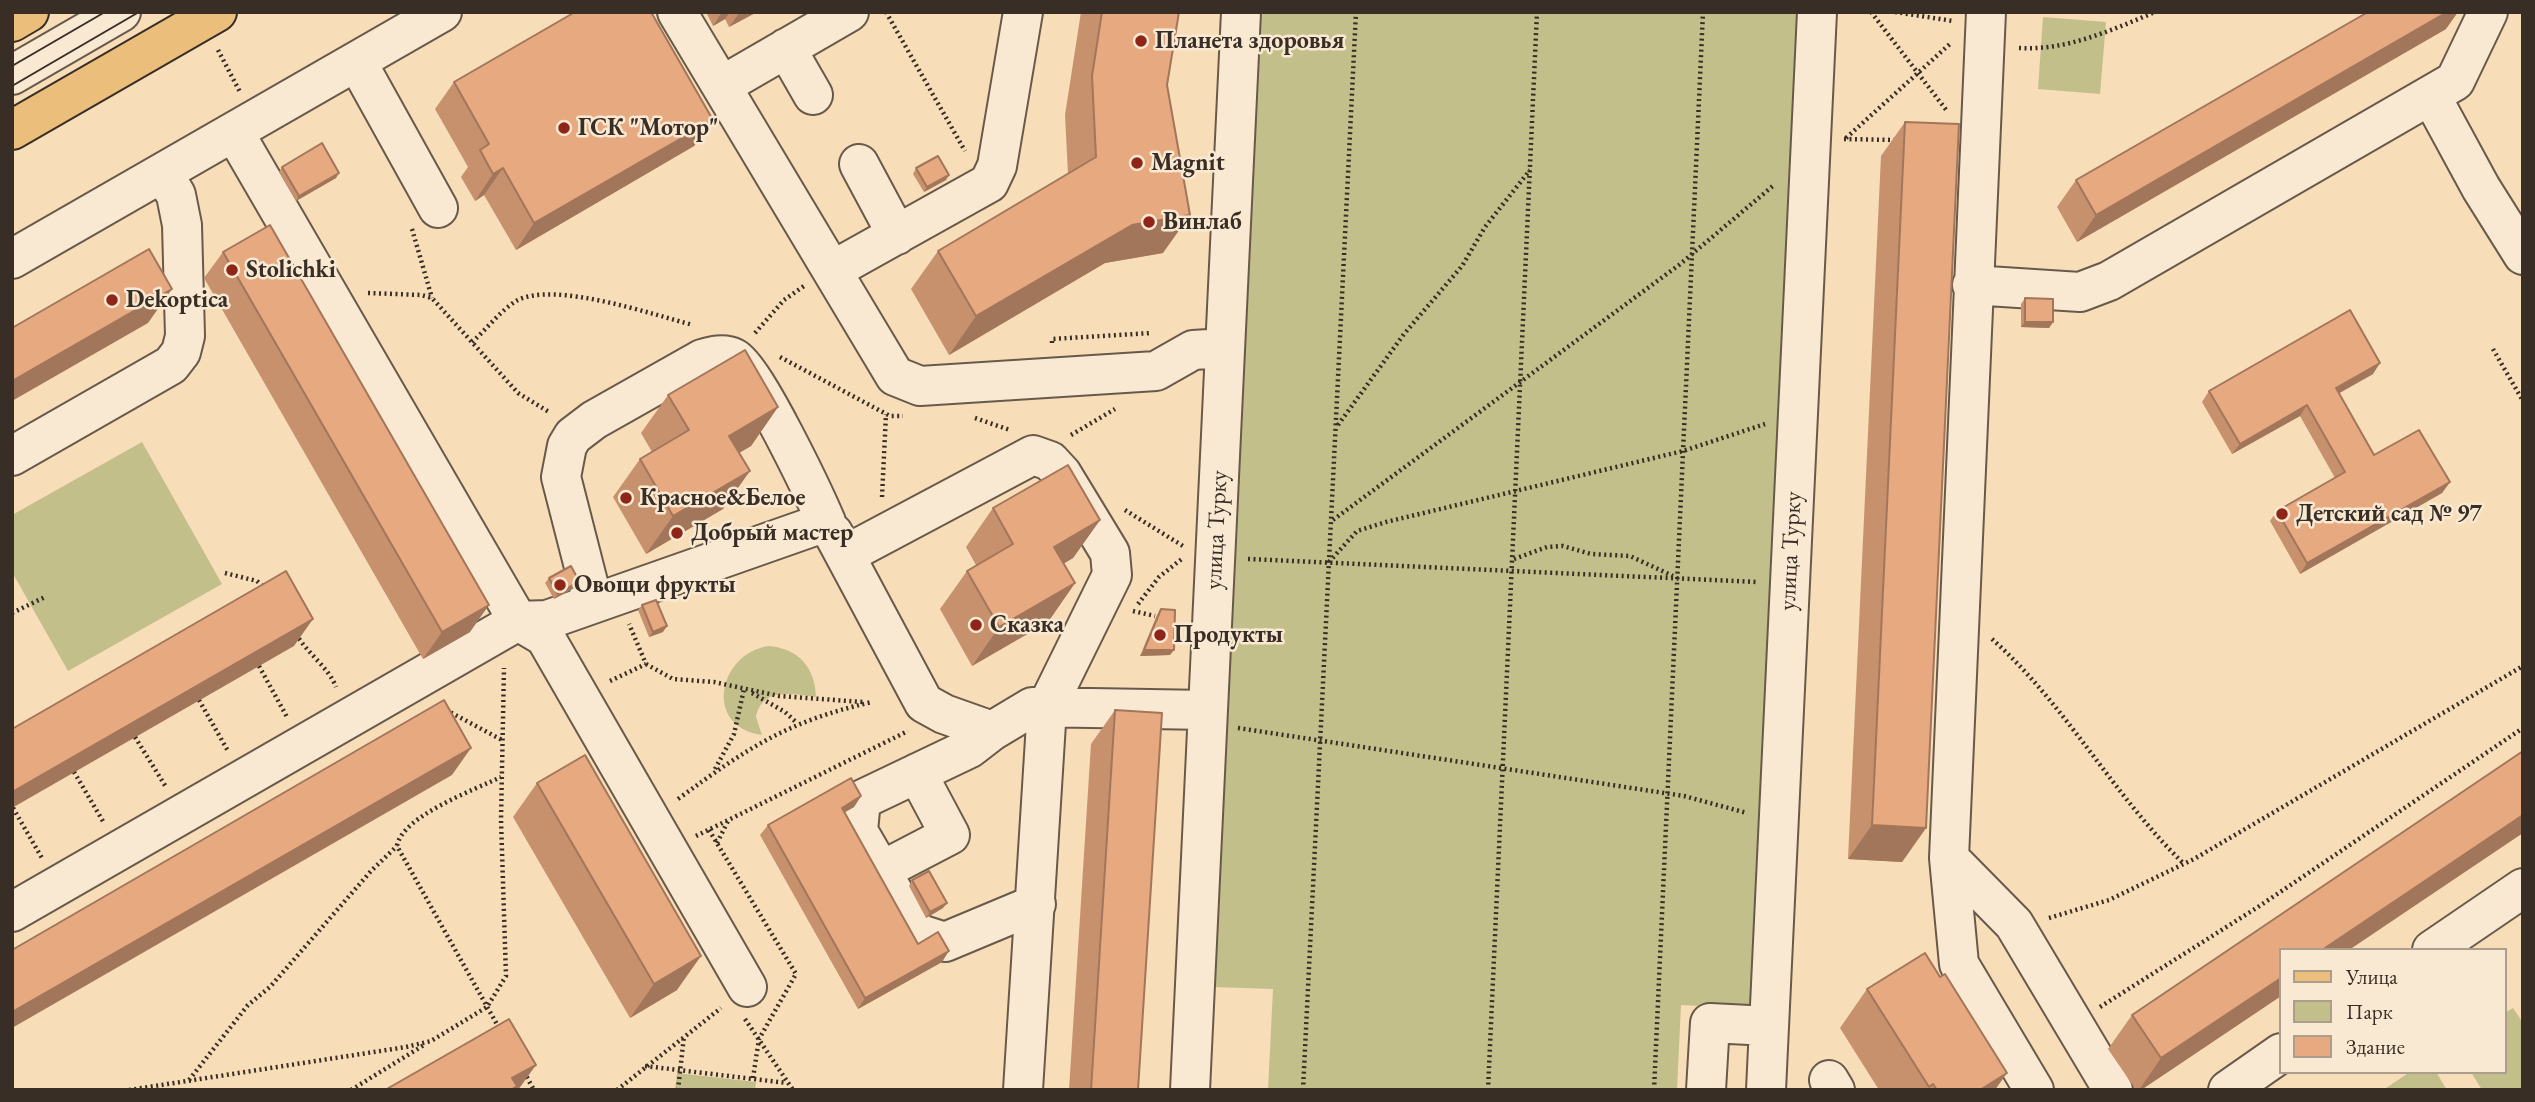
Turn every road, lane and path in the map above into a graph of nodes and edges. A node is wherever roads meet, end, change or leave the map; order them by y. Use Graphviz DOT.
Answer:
graph roads {
  1 [pos="29,12"];
  2 [pos="121,12"];
  3 [pos="217,12"];
  4 [pos="442,12"];
  5 [pos="677,12"];
  6 [pos="849,12"];
  7 [pos="886,12"];
  8 [pos="1023,12"];
  9 [pos="1241,12"];
  10 [pos="1356,12"];
  11 [pos="1537,12"];
  12 [pos="1703,12"];
  13 [pos="1817,12"];
  14 [pos="1871,12"];
  15 [pos="1895,12"];
  16 [pos="2155,12"];
  17 [pos="2488,12"];
  18 [pos="12,22"];
  19 [pos="1982,27"];
  20 [pos="786,48"];
  21 [pos="220,55"];
  22 [pos="357,61"];
  23 [pos="1917,73"];
  24 [pos="12,75"];
  25 [pos="723,85"];
  26 [pos="237,86"];
  27 [pos="813,95"];
  28 [pos="2431,96"];
  29 [pos="12,130"];
  30 [pos="234,132"];
  31 [pos="1845,139"];
  32 [pos="1901,140"];
  33 [pos="1980,142"];
  34 [pos="968,157"];
  35 [pos="1810,157"];
  36 [pos="859,164"];
  37 [pos="1531,169"];
  38 [pos="163,173"];
  39 [pos="438,208"];
  40 [pos="897,235"];
  41 [pos="2523,255"];
  42 [pos="1692,256"];
  43 [pos="12,259"];
  44 [pos="821,277"];
  45 [pos="1972,285"];
  46 [pos="358,293"];
  47 [pos="696,326"];
  48 [pos="745,338"];
  49 [pos="472,342"];
  50 [pos="1156,342"];
  51 [pos="1225,348"];
  52 [pos="2493,349"];
  53 [pos="1052,351"];
  54 [pos="772,353"];
  55 [pos="1522,380"];
  56 [pos="2523,401"];
  57 [pos="1127,402"];
  58 [pos="553,414"];
  59 [pos="887,414"];
  60 [pos="1797,414"];
  61 [pos="967,415"];
  62 [pos="908,416"];
  63 [pos="1338,425"];
  64 [pos="1018,432"];
  65 [pos="1069,436"];
  66 [pos="1683,451"];
  67 [pos="12,456"];
  68 [pos="1517,490"];
  69 [pos="882,508"];
  70 [pos="1333,520"];
  71 [pos="826,522"];
  72 [pos="845,555"];
  73 [pos="1246,559"];
  74 [pos="1514,559"];
  75 [pos="1329,563"];
  76 [pos="1513,571"];
  77 [pos="225,573"];
  78 [pos="1677,578"];
  79 [pos="1762,582"];
  80 [pos="271,593"];
  81 [pos="45,597"];
  82 [pos="605,598"];
  83 [pos="1133,611"];
  84 [pos="12,613"];
  85 [pos="1155,615"];
  86 [pos="1959,616"];
  87 [pos="291,625"];
  88 [pos="511,625"];
  89 [pos="646,664"];
  90 [pos="258,666"];
  91 [pos="2523,666"];
  92 [pos="742,688"];
  93 [pos="397,689"];
  94 [pos="579,696"];
  95 [pos="199,700"];
  96 [pos="872,702"];
  97 [pos="931,704"];
  98 [pos="1047,706"];
  99 [pos="1207,717"];
  100 [pos="346,718"];
  101 [pos="797,723"];
  102 [pos="2523,729"];
  103 [pos="992,731"];
  104 [pos="135,737"];
  105 [pos="502,740"];
  106 [pos="1320,741"];
  107 [pos="303,744"];
  108 [pos="1504,768"];
  109 [pos="74,772"];
  110 [pos="713,773"];
  111 [pos="917,773"];
  112 [pos="501,777"];
  113 [pos="244,778"];
  114 [pos="1668,794"];
  115 [pos="13,808"];
  116 [pos="182,813"];
  117 [pos="728,820"];
  118 [pos="1779,821"];
  119 [pos="659,835"];
  120 [pos="717,844"];
  121 [pos="397,846"];
  122 [pos="120,850"];
  123 [pos="1948,859"];
  124 [pos="2184,864"];
  125 [pos="881,871"];
  126 [pos="58,886"];
  127 [pos="2523,888"];
  128 [pos="1036,904"];
  129 [pos="12,912"];
  130 [pos="2014,924"];
  131 [pos="2435,948"];
  132 [pos="746,1002"];
  133 [pos="1982,1003"];
  134 [pos="487,1007"];
  135 [pos="2073,1024"];
  136 [pos="1948,1025"];
  137 [pos="1769,1026"];
  138 [pos="501,1030"];
  139 [pos="684,1036"];
  140 [pos="431,1041"];
  141 [pos="2280,1054"];
  142 [pos="521,1066"];
  143 [pos="645,1066"];
  144 [pos="680,1070"];
  145 [pos="189,1080"];
  146 [pos="788,1083"];
  147 [pos="128,1090"];
  148 [pos="351,1090"];
  149 [pos="534,1090"];
  150 [pos="617,1090"];
  151 [pos="678,1090"];
  152 [pos="793,1090"];
  153 [pos="1023,1090"];
  154 [pos="1190,1090"];
  155 [pos="1303,1090"];
  156 [pos="1488,1090"];
  157 [pos="1654,1090"];
  158 [pos="1706,1090"];
  159 [pos="1766,1090"];
  160 [pos="2034,1090"];
  161 [pos="2113,1090"];
  162 [pos="2228,1090"];
  1 -- 18 [label="main road"];
  2 -- 24 [label="street"];
  3 -- 29 [label="main road"];
  4 -- 22 [label="street"];
  5 -- 25 [label="street"];
  6 -- 20 [label="street"];
  7 -- 34 [label="path"];
  8 -- 40 [label="street"];
  9 -- 51 [label="street, улица Турку"];
  10 -- 63 [label="path"];
  11 -- 37 [label="path"];
  12 -- 42 [label="path"];
  13 -- 35 [label="street, улица Турку"];
  14 -- 23 [label="path"];
  15 -- 19 [label="path"];
  16 -- 19 [label="path"];
  17 -- 28 [label="street"];
  19 -- 23 [label="path"];
  19 -- 33 [label="street"];
  20 -- 25 [label="street"];
  20 -- 27 [label="street"];
  21 -- 26 [label="path"];
  22 -- 30 [label="street"];
  22 -- 39 [label="street"];
  23 -- 31 [label="path"];
  23 -- 33 [label="path"];
  25 -- 44 [label="street"];
  28 -- 41 [label="street"];
  28 -- 45 [label="street"];
  30 -- 38 [label="street"];
  30 -- 88 [label="street"];
  31 -- 32 [label="path"];
  31 -- 35 [label="path"];
  33 -- 45 [label="street"];
  35 -- 42 [label="path"];
  35 -- 60 [label="street, улица Турку"];
  36 -- 40 [label="street"];
  37 -- 55 [label="path"];
  37 -- 63 [label="path"];
  38 -- 43 [label="street"];
  38 -- 67 [label="street"];
  40 -- 44 [label="street"];
  42 -- 55 [label="path"];
  42 -- 66 [label="path"];
  44 -- 48 [label="path"];
  44 -- 51 [label="street"];
  45 -- 86 [label="street"];
  46 -- 49 [label="path"];
  47 -- 49 [label="path"];
  49 -- 58 [label="path"];
  50 -- 53 [label="path"];
  51 -- 99 [label="street, улица Турку"];
  52 -- 56 [label="path"];
  54 -- 59 [label="path"];
  55 -- 68 [label="path"];
  55 -- 70 [label="path"];
  57 -- 65 [label="path"];
  59 -- 62 [label="path"];
  59 -- 69 [label="path"];
  60 -- 66 [label="path"];
  60 -- 118 [label="street, улица Турку"];
  61 -- 64 [label="path"];
  63 -- 70 [label="path"];
  66 -- 68 [label="path"];
  66 -- 78 [label="path"];
  68 -- 74 [label="path"];
  68 -- 75 [label="path"];
  70 -- 75 [label="path"];
  71 -- 72 [label="street"];
  71 -- 82 [label="street"];
  71 -- 82 [label="street"];
  72 -- 97 [label="street"];
  72 -- 98 [label="street"];
  73 -- 75 [label="path"];
  74 -- 76 [label="path"];
  74 -- 78 [label="path"];
  75 -- 76 [label="path"];
  75 -- 106 [label="path"];
  76 -- 78 [label="path"];
  76 -- 108 [label="path"];
  77 -- 80 [label="path"];
  78 -- 79 [label="path"];
  78 -- 114 [label="path"];
  81 -- 84 [label="path"];
  82 -- 88 [label="street"];
  82 -- 89 [label="path"];
  83 -- 85 [label="path"];
  86 -- 123 [label="street"];
  86 -- 124 [label="path"];
  87 -- 100 [label="path"];
  88 -- 93 [label="street"];
  88 -- 94 [label="street"];
  88 -- 105 [label="path"];
  89 -- 92 [label="path"];
  89 -- 94 [label="path"];
  90 -- 107 [label="path"];
  91 -- 124 [label="path"];
  92 -- 96 [label="path"];
  92 -- 101 [label="path"];
  92 -- 110 [label="path"];
  93 -- 100 [label="street"];
  93 -- 105 [label="path"];
  94 -- 119 [label="street"];
  95 -- 113 [label="path"];
  96 -- 97 [label="path"];
  96 -- 101 [label="path"];
  97 -- 103 [label="street"];
  97 -- 117 [label="path"];
  98 -- 99 [label="street"];
  98 -- 103 [label="street"];
  98 -- 128 [label="street"];
  99 -- 106 [label="path"];
  99 -- 154 [label="street, улица Турку"];
  100 -- 107 [label="street"];
  101 -- 110 [label="path"];
  102 -- 135 [label="path"];
  103 -- 111 [label="street"];
  104 -- 116 [label="path"];
  105 -- 112 [label="path"];
  106 -- 108 [label="path"];
  106 -- 155 [label="path"];
  107 -- 113 [label="street"];
  108 -- 114 [label="path"];
  108 -- 156 [label="path"];
  109 -- 122 [label="path"];
  110 -- 119 [label="path"];
  111 -- 125 [label="street"];
  111 -- 125 [label="street"];
  112 -- 121 [label="path"];
  112 -- 134 [label="path"];
  113 -- 116 [label="street"];
  114 -- 118 [label="path"];
  114 -- 157 [label="path"];
  115 -- 126 [label="path"];
  116 -- 122 [label="street"];
  117 -- 119 [label="path"];
  117 -- 120 [label="path"];
  118 -- 137 [label="street, улица Турку"];
  119 -- 132 [label="street"];
  121 -- 134 [label="path"];
  121 -- 145 [label="path"];
  122 -- 126 [label="street"];
  123 -- 130 [label="street"];
  123 -- 133 [label="street"];
  124 -- 130 [label="path"];
  125 -- 128 [label="street"];
  126 -- 129 [label="street"];
  127 -- 131 [label="street"];
  128 -- 153 [label="street"];
  130 -- 135 [label="street"];
  132 -- 139 [label="path"];
  132 -- 146 [label="path"];
  133 -- 136 [label="street"];
  133 -- 160 [label="street"];
  134 -- 138 [label="path"];
  134 -- 140 [label="path"];
  135 -- 161 [label="street"];
  137 -- 158 [label="street"];
  137 -- 159 [label="street, улица Турку"];
  139 -- 143 [label="path"];
  139 -- 144 [label="path"];
  140 -- 145 [label="path"];
  140 -- 148 [label="path"];
  141 -- 162 [label="street"];
  142 -- 149 [label="path"];
  143 -- 144 [label="path"];
  143 -- 150 [label="path"];
  144 -- 146 [label="path"];
  144 -- 151 [label="path"];
  145 -- 147 [label="path"];
  146 -- 152 [label="path"];
}
